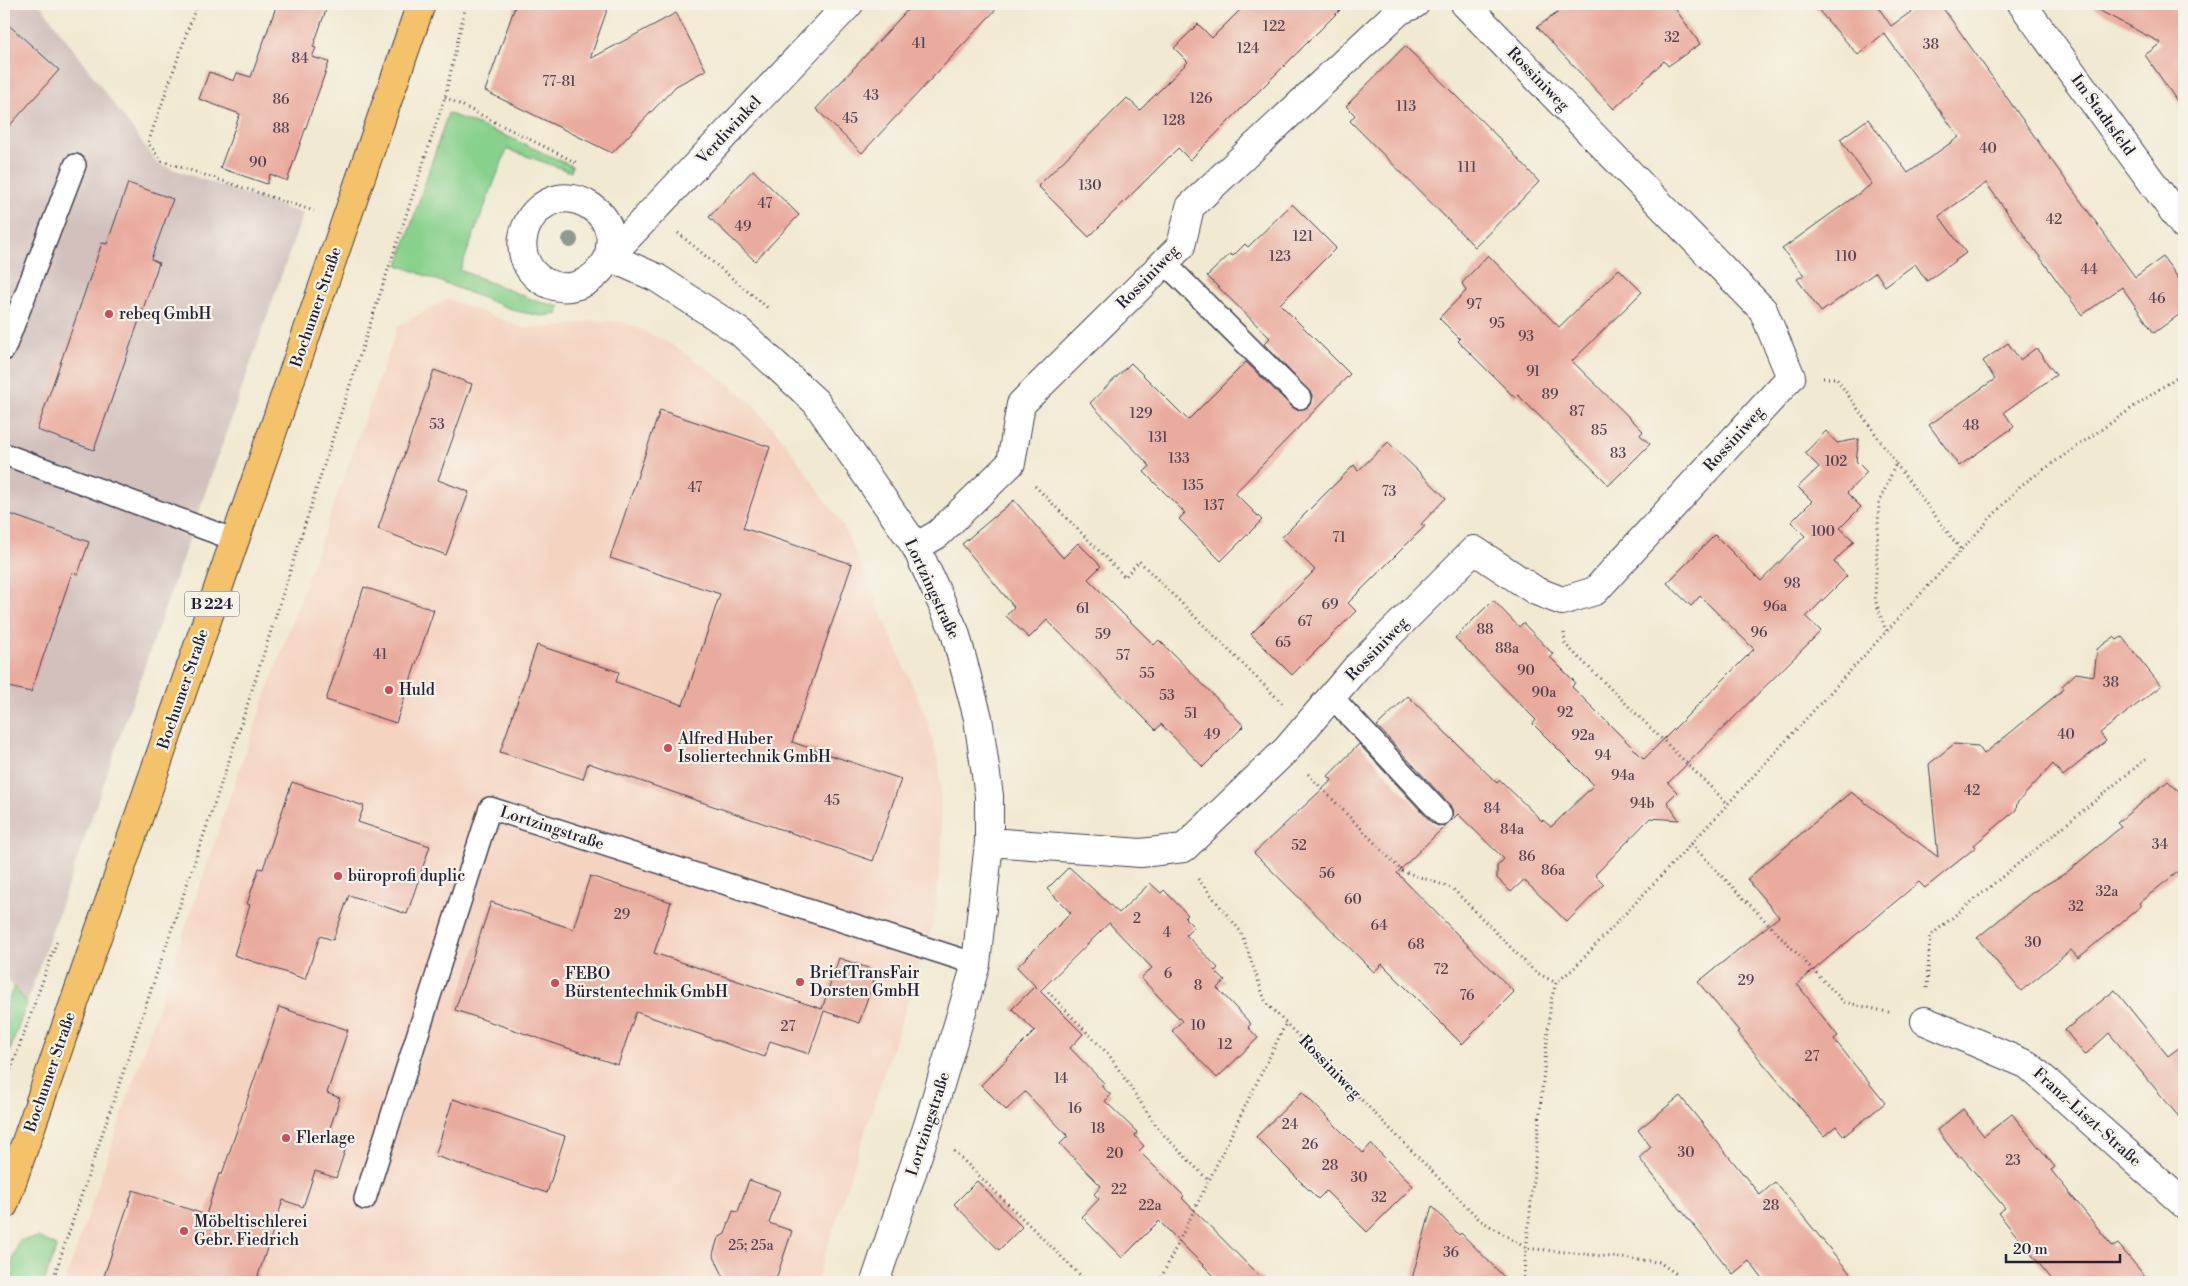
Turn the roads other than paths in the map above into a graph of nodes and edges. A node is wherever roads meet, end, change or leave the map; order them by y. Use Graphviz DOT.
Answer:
graph roads {
  1 [pos="421,4"];
  2 [pos="849,4"];
  3 [pos="1416,4"];
  4 [pos="1465,4"];
  5 [pos="2022,4"];
  6 [pos="75,165"];
  7 [pos="2184,226"];
  8 [pos="609,257"];
  9 [pos="1164,262"];
  10 [pos="8,326"];
  11 [pos="4,350"];
  12 [pos="1300,398"];
  13 [pos="4,454"];
  14 [pos="235,540"];
  15 [pos="916,547"];
  16 [pos="1332,697"];
  17 [pos="1441,814"];
  18 [pos="989,842"];
  19 [pos="976,964"];
  20 [pos="1925,1021"];
  21 [pos="365,1200"];
  22 [pos="2184,1204"];
  23 [pos="4,1205"];
  24 [pos="875,1282"];
  1 -- 14 [label="main road, Bochumer Straße / B 224"];
  2 -- 8 [label="street, Verdiwinkel"];
  3 -- 9 [label="street, Rossiniweg"];
  4 -- 16 [label="street, Rossiniweg"];
  5 -- 7 [label="street, Im Stadtsfeld"];
  6 -- 10 [label="lane"];
  8 -- 15 [label="street, Lortzingstraße"];
  9 -- 12 [label="lane"];
  9 -- 15 [label="street, Rossiniweg"];
  10 -- 11 [label="lane"];
  13 -- 14 [label="lane"];
  14 -- 23 [label="main road, Bochumer Straße / B 224"];
  15 -- 18 [label="street, Lortzingstraße"];
  16 -- 17 [label="lane"];
  16 -- 18 [label="street, Rossiniweg"];
  18 -- 19 [label="street, Lortzingstraße"];
  19 -- 21 [label="lane, Lortzingstraße"];
  19 -- 24 [label="street, Lortzingstraße"];
  20 -- 22 [label="street, Franz-Liszt-Straße"];
}
